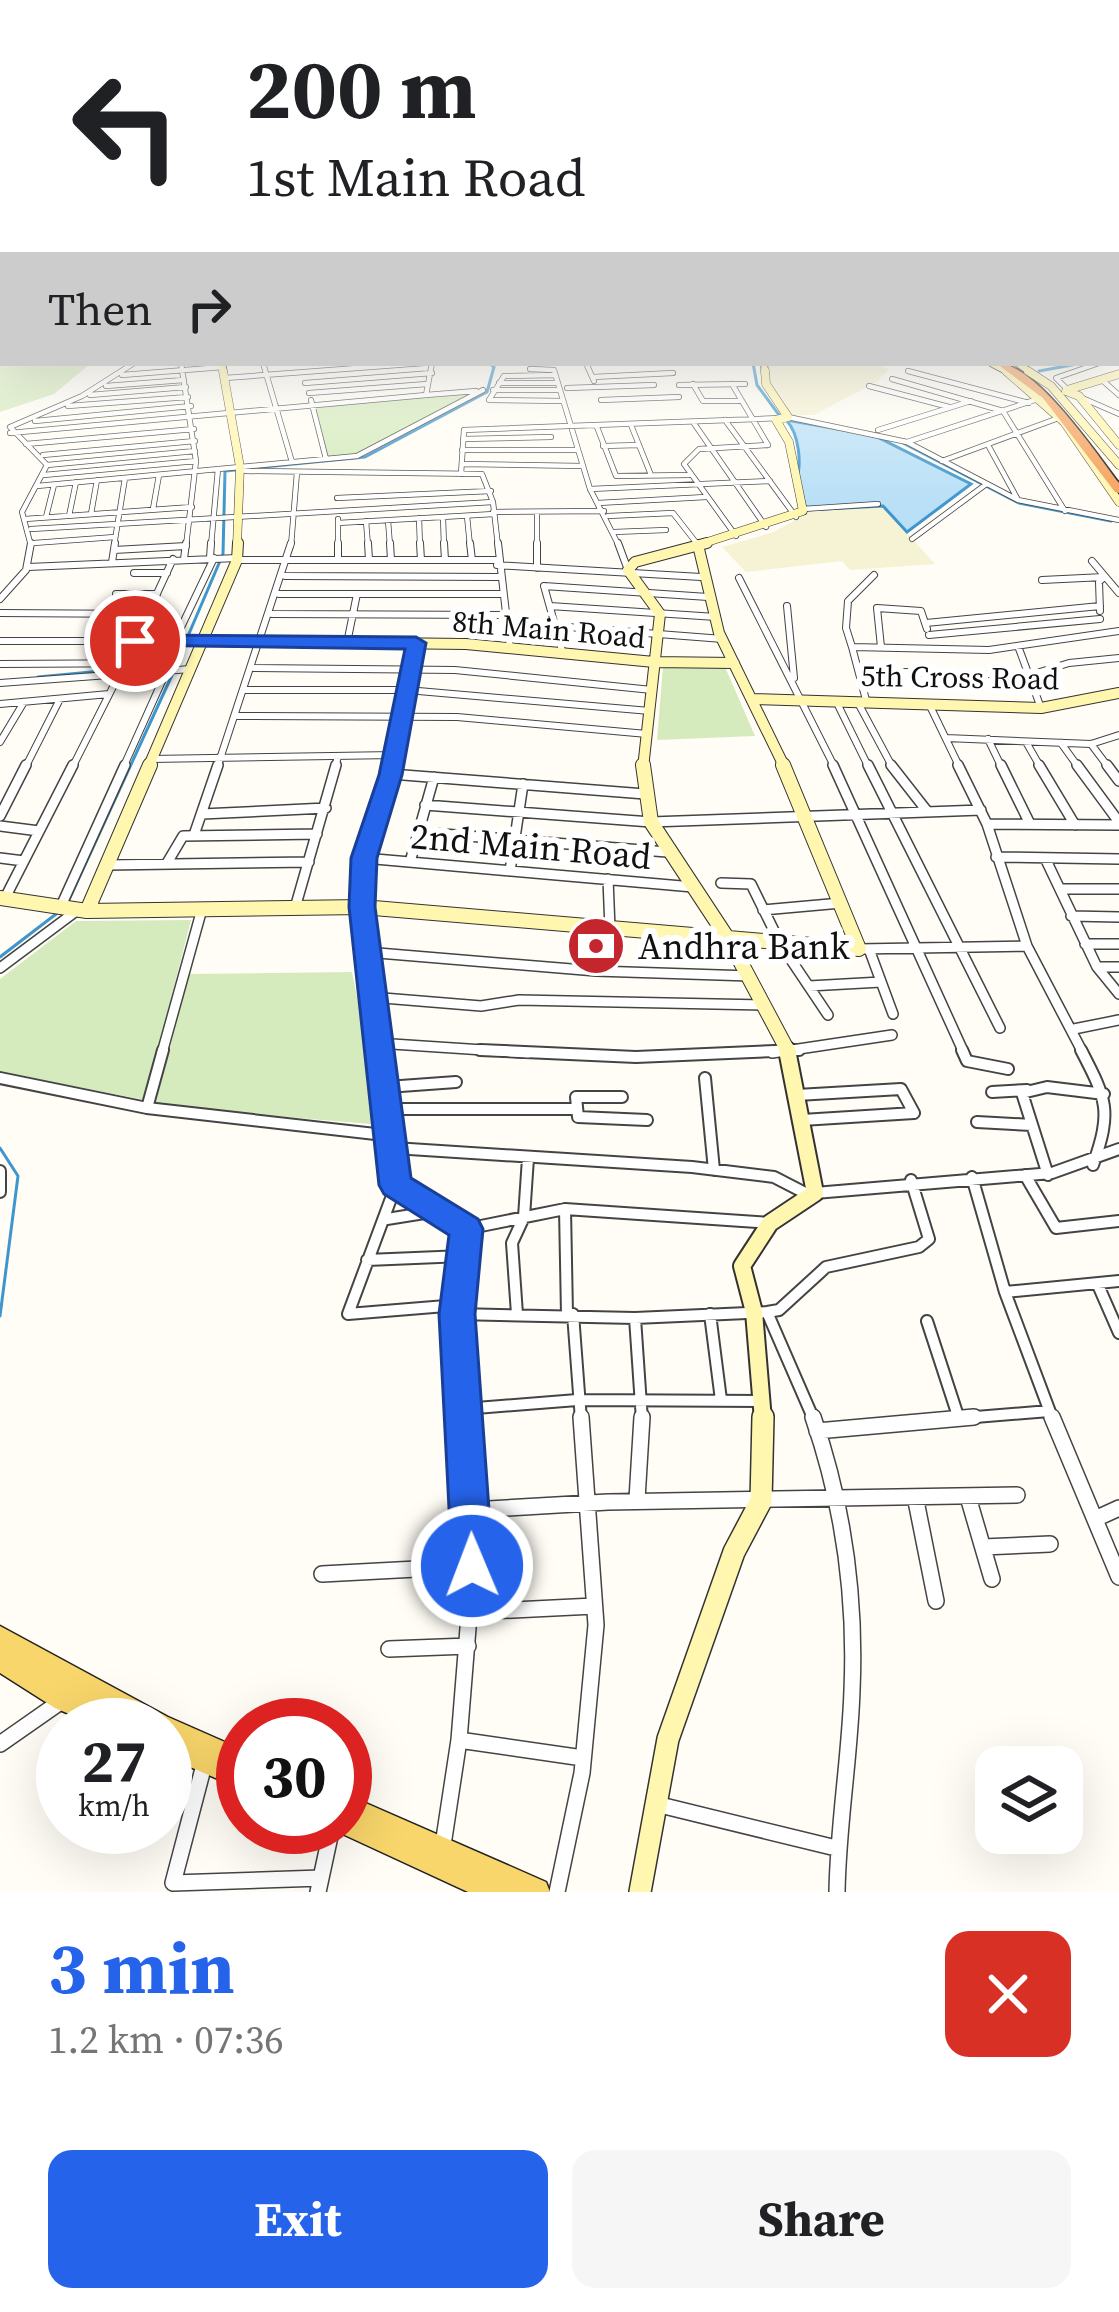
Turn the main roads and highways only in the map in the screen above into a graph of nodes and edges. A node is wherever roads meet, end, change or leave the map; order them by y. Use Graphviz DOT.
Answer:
graph roads {
  1 [pos="1005,366"];
  2 [pos="1017,366"];
  3 [pos="1050,396"];
  4 [pos="1119,469"];
  5 [pos="1119,490"];
  6 [pos="0,1638"];
  7 [pos="0,1659"];
  8 [pos="72,1692"];
  9 [pos="81,1698"];
  10 [pos="88,1698"];
  11 [pos="372,1824"];
  12 [pos="372,1835"];
  13 [pos="447,1870"];
  14 [pos="499,1892"];
  15 [pos="536,1892"];
  1 -- 3 [label="highway"];
  2 -- 3 [label="highway"];
  3 -- 4 [label="highway"];
  3 -- 5 [label="highway"];
  6 -- 8 [label="main road"];
  7 -- 8 [label="main road"];
  8 -- 9 [label="main road"];
  8 -- 10 [label="main road"];
  11 -- 13 [label="main road"];
  12 -- 13 [label="main road"];
  13 -- 14 [label="main road"];
  13 -- 15 [label="main road"];
}
